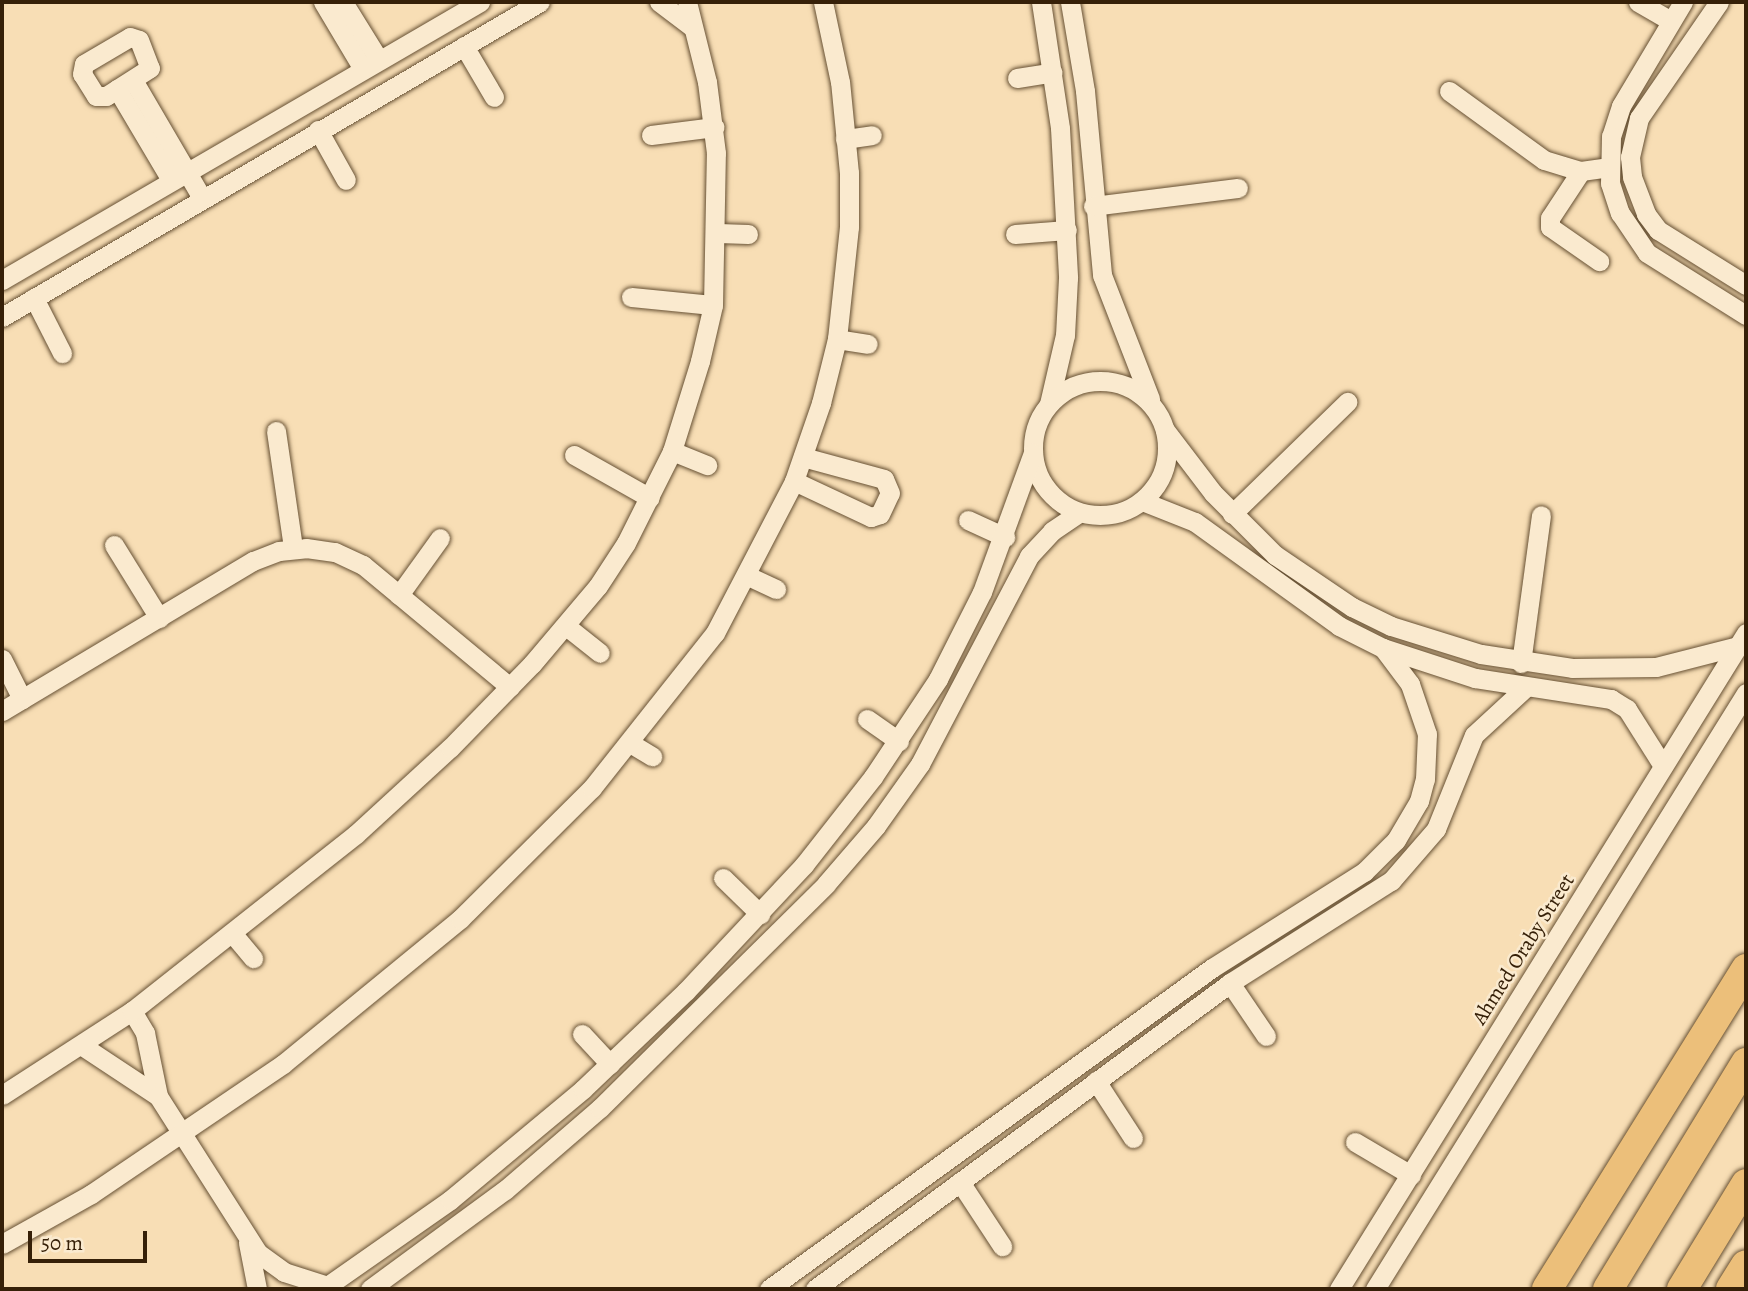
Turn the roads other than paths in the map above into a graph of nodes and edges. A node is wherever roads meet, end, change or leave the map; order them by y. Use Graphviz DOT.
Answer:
graph roads {
  1 [pos="323,2"];
  2 [pos="343,2"];
  3 [pos="480,2"];
  4 [pos="540,2"];
  5 [pos="659,2"];
  6 [pos="687,2"];
  7 [pos="823,2"];
  8 [pos="1041,2"];
  9 [pos="1070,2"];
  10 [pos="1638,2"];
  11 [pos="1683,2"];
  12 [pos="1690,2"];
  13 [pos="1715,7"];
  14 [pos="1671,21"];
  15 [pos="692,27"];
  16 [pos="464,47"];
  17 [pos="371,64"];
  18 [pos="1053,72"];
  19 [pos="1017,79"];
  20 [pos="125,85"];
  21 [pos="1449,92"];
  22 [pos="494,97"];
  23 [pos="714,127"];
  24 [pos="318,130"];
  25 [pos="651,135"];
  26 [pos="872,135"];
  27 [pos="845,139"];
  28 [pos="1608,167"];
  29 [pos="1581,171"];
  30 [pos="179,175"];
  31 [pos="346,180"];
  32 [pos="1238,188"];
  33 [pos="202,198"];
  34 [pos="1093,206"];
  35 [pos="1067,230"];
  36 [pos="718,233"];
  37 [pos="748,234"];
  38 [pos="1015,234"];
  39 [pos="1599,261"];
  40 [pos="2,280"];
  41 [pos="1746,285"];
  42 [pos="631,297"];
  43 [pos="34,298"];
  44 [pos="713,305"];
  45 [pos="1746,315"];
  46 [pos="2,317"];
  47 [pos="836,339"];
  48 [pos="868,344"];
  49 [pos="62,353"];
  50 [pos="1347,402"];
  51 [pos="1049,404"];
  52 [pos="1153,406"];
  53 [pos="1165,430"];
  54 [pos="276,431"];
  55 [pos="672,451"];
  56 [pos="1033,453"];
  57 [pos="574,455"];
  58 [pos="803,457"];
  59 [pos="707,465"];
  60 [pos="794,481"];
  61 [pos="650,498"];
  62 [pos="1142,501"];
  63 [pos="1079,513"];
  64 [pos="1232,514"];
  65 [pos="1541,515"];
  66 [pos="968,520"];
  67 [pos="1005,537"];
  68 [pos="440,538"];
  69 [pos="114,545"];
  70 [pos="293,548"];
  71 [pos="748,576"];
  72 [pos="776,589"];
  73 [pos="399,595"];
  74 [pos="159,618"];
  75 [pos="566,626"];
  76 [pos="1742,640"];
  77 [pos="1384,648"];
  78 [pos="600,653"];
  79 [pos="2,659"];
  80 [pos="1521,663"];
  81 [pos="510,687"];
  82 [pos="1525,688"];
  83 [pos="1746,693"];
  84 [pos="22,699"];
  85 [pos="2,711"];
  86 [pos="867,719"];
  87 [pos="899,741"];
  88 [pos="630,743"];
  89 [pos="652,756"];
  90 [pos="1663,766"];
  91 [pos="723,878"];
  92 [pos="760,914"];
  93 [pos="232,933"];
  94 [pos="253,958"];
  95 [pos="1746,969"];
  96 [pos="1230,983"];
  97 [pos="132,1011"];
  98 [pos="582,1034"];
  99 [pos="1266,1036"];
  100 [pos="81,1045"];
  101 [pos="1746,1063"];
  102 [pos="610,1064"];
  103 [pos="1096,1082"];
  104 [pos="2,1095"];
  105 [pos="158,1096"];
  106 [pos="183,1134"];
  107 [pos="1133,1138"];
  108 [pos="1355,1142"];
  109 [pos="1411,1175"];
  110 [pos="960,1182"];
  111 [pos="1746,1184"];
  112 [pos="248,1242"];
  113 [pos="2,1244"];
  114 [pos="1002,1247"];
  115 [pos="1746,1265"];
  116 [pos="826,1286"];
  117 [pos="325,1288"];
  118 [pos="257,1289"];
  119 [pos="370,1289"];
  120 [pos="769,1289"];
  121 [pos="1339,1289"];
  122 [pos="1375,1289"];
  123 [pos="1547,1289"];
  124 [pos="1608,1289"];
  125 [pos="1682,1289"];
  126 [pos="1731,1289"];
  1 -- 17 [label="street"];
  2 -- 17 [label="street"];
  3 -- 17 [label="street"];
  4 -- 16 [label="street"];
  5 -- 15 [label="street"];
  6 -- 15 [label="street"];
  7 -- 27 [label="street"];
  8 -- 18 [label="street"];
  9 -- 34 [label="street"];
  10 -- 14 [label="street"];
  11 -- 14 [label="street"];
  12 -- 13 [label="street"];
  13 -- 41 [label="street"];
  14 -- 28 [label="street"];
  15 -- 23 [label="street"];
  16 -- 22 [label="street"];
  16 -- 24 [label="street"];
  17 -- 30 [label="street"];
  18 -- 19 [label="street"];
  18 -- 35 [label="street"];
  20 -- 30 [label="street"];
  21 -- 29 [label="street"];
  23 -- 25 [label="street"];
  23 -- 36 [label="street"];
  24 -- 31 [label="street"];
  24 -- 33 [label="street"];
  26 -- 27 [label="street"];
  27 -- 47 [label="street"];
  28 -- 29 [label="street"];
  28 -- 45 [label="street"];
  29 -- 39 [label="street"];
  30 -- 33 [label="street"];
  30 -- 40 [label="street"];
  32 -- 34 [label="street"];
  33 -- 43 [label="street"];
  34 -- 52 [label="street"];
  35 -- 38 [label="street"];
  35 -- 51 [label="street"];
  36 -- 37 [label="street"];
  36 -- 44 [label="street"];
  42 -- 44 [label="street"];
  43 -- 46 [label="street"];
  43 -- 49 [label="street"];
  44 -- 55 [label="street"];
  47 -- 48 [label="street"];
  47 -- 58 [label="street"];
  50 -- 64 [label="street"];
  51 -- 52 [label="street"];
  51 -- 56 [label="street"];
  52 -- 53 [label="street"];
  53 -- 62 [label="street"];
  53 -- 64 [label="street"];
  54 -- 70 [label="street"];
  55 -- 59 [label="street"];
  55 -- 61 [label="street"];
  56 -- 63 [label="street"];
  56 -- 67 [label="street"];
  57 -- 61 [label="street"];
  58 -- 60 [label="street"];
  58 -- 60 [label="street"];
  60 -- 71 [label="street"];
  61 -- 75 [label="street"];
  62 -- 63 [label="street"];
  62 -- 77 [label="street"];
  63 -- 119 [label="street"];
  64 -- 80 [label="street"];
  65 -- 80 [label="street"];
  66 -- 67 [label="street"];
  67 -- 87 [label="street"];
  68 -- 73 [label="street"];
  69 -- 74 [label="street"];
  70 -- 73 [label="street"];
  70 -- 74 [label="street"];
  71 -- 72 [label="street"];
  71 -- 88 [label="street"];
  73 -- 81 [label="street"];
  74 -- 84 [label="street"];
  75 -- 78 [label="street"];
  75 -- 81 [label="street"];
  76 -- 80 [label="street"];
  76 -- 90 [label="street, Ahmed Oraby Street"];
  77 -- 82 [label="street"];
  77 -- 120 [label="street"];
  79 -- 84 [label="street"];
  81 -- 93 [label="street"];
  82 -- 90 [label="street"];
  82 -- 96 [label="street"];
  83 -- 122 [label="street"];
  84 -- 85 [label="street"];
  86 -- 87 [label="street"];
  87 -- 92 [label="street"];
  88 -- 89 [label="street"];
  88 -- 106 [label="street"];
  90 -- 109 [label="street, Ahmed Oraby Street"];
  91 -- 92 [label="street"];
  92 -- 102 [label="street"];
  93 -- 94 [label="street"];
  93 -- 97 [label="street"];
  95 -- 123 [label="highway"];
  96 -- 99 [label="street"];
  96 -- 103 [label="street"];
  97 -- 100 [label="street"];
  97 -- 105 [label="street"];
  98 -- 102 [label="street"];
  100 -- 104 [label="street"];
  100 -- 105 [label="street"];
  101 -- 124 [label="highway"];
  102 -- 117 [label="street"];
  103 -- 107 [label="street"];
  103 -- 110 [label="street"];
  105 -- 106 [label="street"];
  106 -- 112 [label="street"];
  106 -- 113 [label="street"];
  108 -- 109 [label="street"];
  109 -- 121 [label="street, Ahmed Oraby Street"];
  110 -- 114 [label="street"];
  110 -- 116 [label="street"];
  111 -- 125 [label="highway"];
  112 -- 117 [label="street"];
  112 -- 118 [label="street"];
  115 -- 126 [label="highway"];
}
